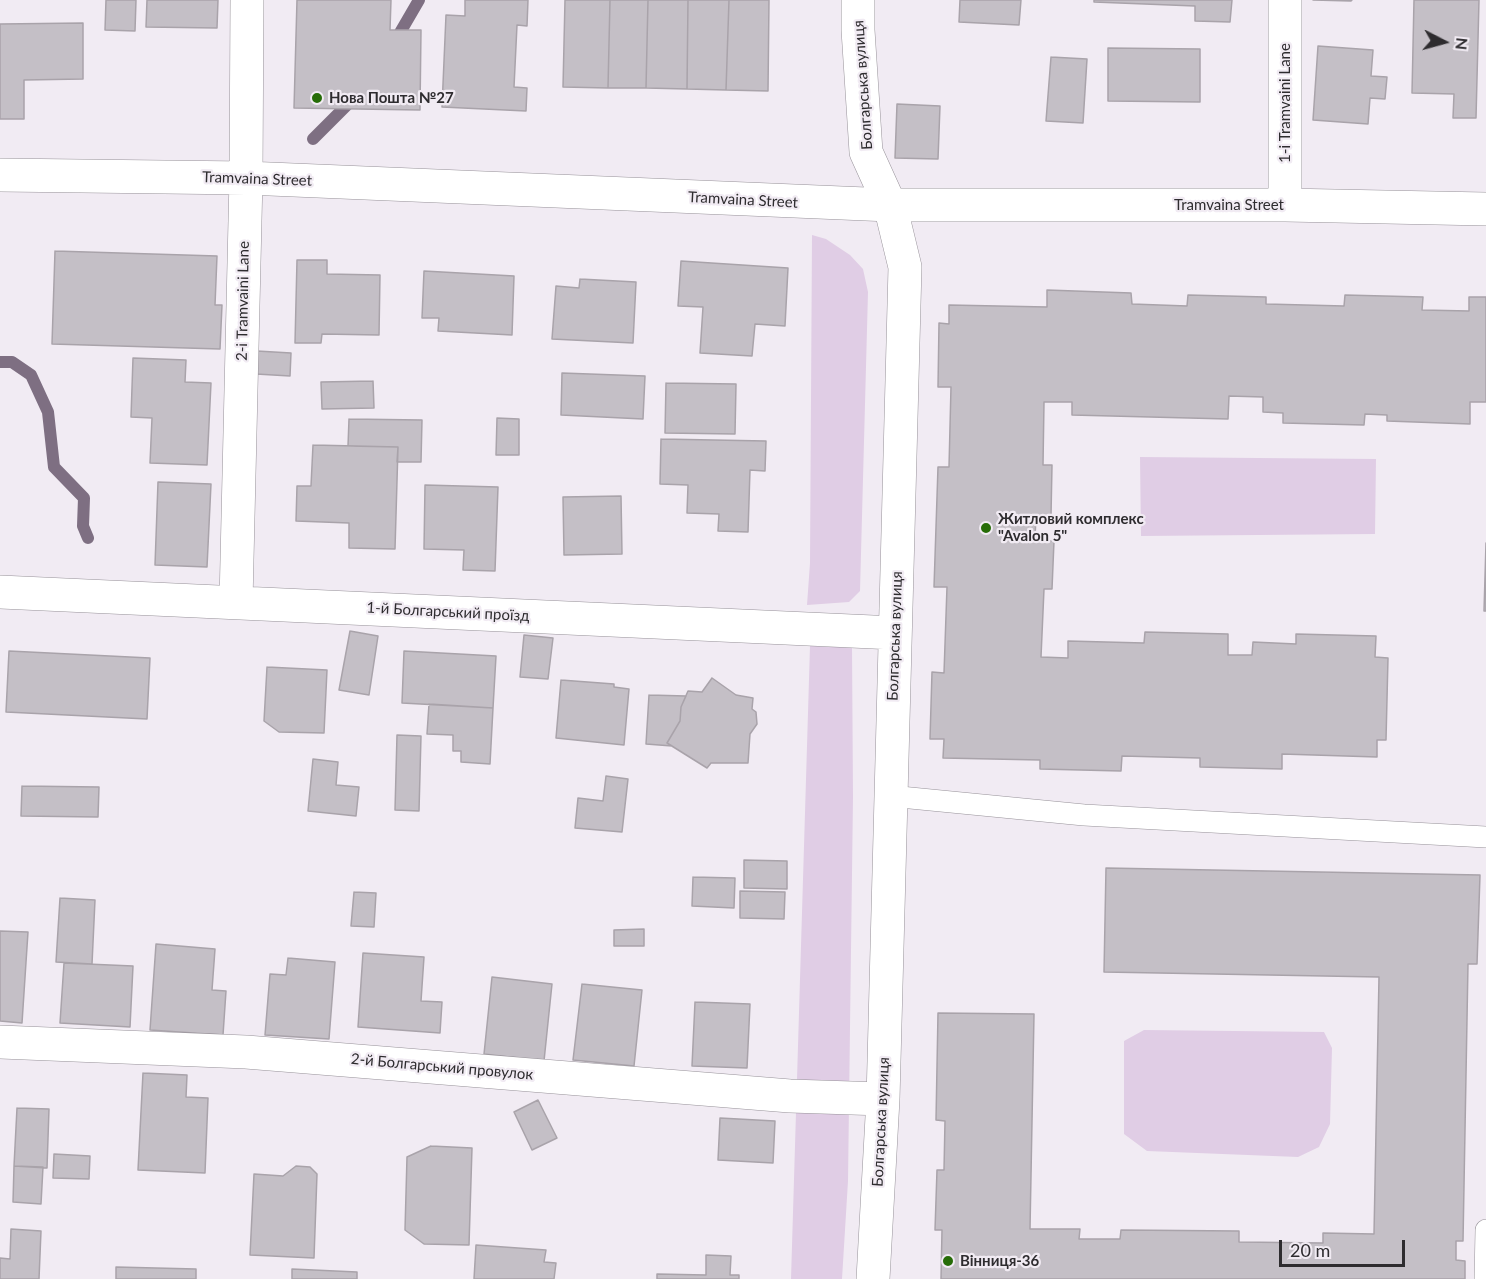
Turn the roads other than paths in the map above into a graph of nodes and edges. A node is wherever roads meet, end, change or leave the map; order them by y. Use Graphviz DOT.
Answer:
graph roads {
  1 [pos="248,0"];
  2 [pos="858,0"];
  3 [pos="1285,0"];
  4 [pos="0,175"];
  5 [pos="246,178"];
  6 [pos="890,205"];
  7 [pos="1285,206"];
  8 [pos="1486,209"];
  9 [pos="0,592"];
  10 [pos="236,602"];
  11 [pos="896,633"];
  12 [pos="890,796"];
  13 [pos="1486,837"];
  14 [pos="0,1042"];
  15 [pos="883,1099"];
  16 [pos="1486,1230"];
  17 [pos="873,1279"];
  18 [pos="1485,1279"];
  1 -- 5 [label="street, 2-i Tramvaini Lane"];
  2 -- 6 [label="street, Болгарська вулиця"];
  3 -- 7 [label="street, 1-i Tramvaini Lane"];
  4 -- 5 [label="street, Tramvaina Street"];
  5 -- 6 [label="street, Tramvaina Street"];
  5 -- 10 [label="street, 2-i Tramvaini Lane"];
  6 -- 7 [label="street, Tramvaina Street"];
  6 -- 11 [label="street, Болгарська вулиця"];
  7 -- 8 [label="street, Tramvaina Street"];
  9 -- 10 [label="street, 1-й Болгарський проїзд"];
  10 -- 11 [label="street, 1-й Болгарський проїзд"];
  11 -- 12 [label="street, Болгарська вулиця"];
  12 -- 13 [label="lane"];
  12 -- 15 [label="street, Болгарська вулиця"];
  14 -- 15 [label="street, 2-й Болгарський провулок"];
  15 -- 17 [label="street, Болгарська вулиця"];
  16 -- 18 [label="lane"];
}
